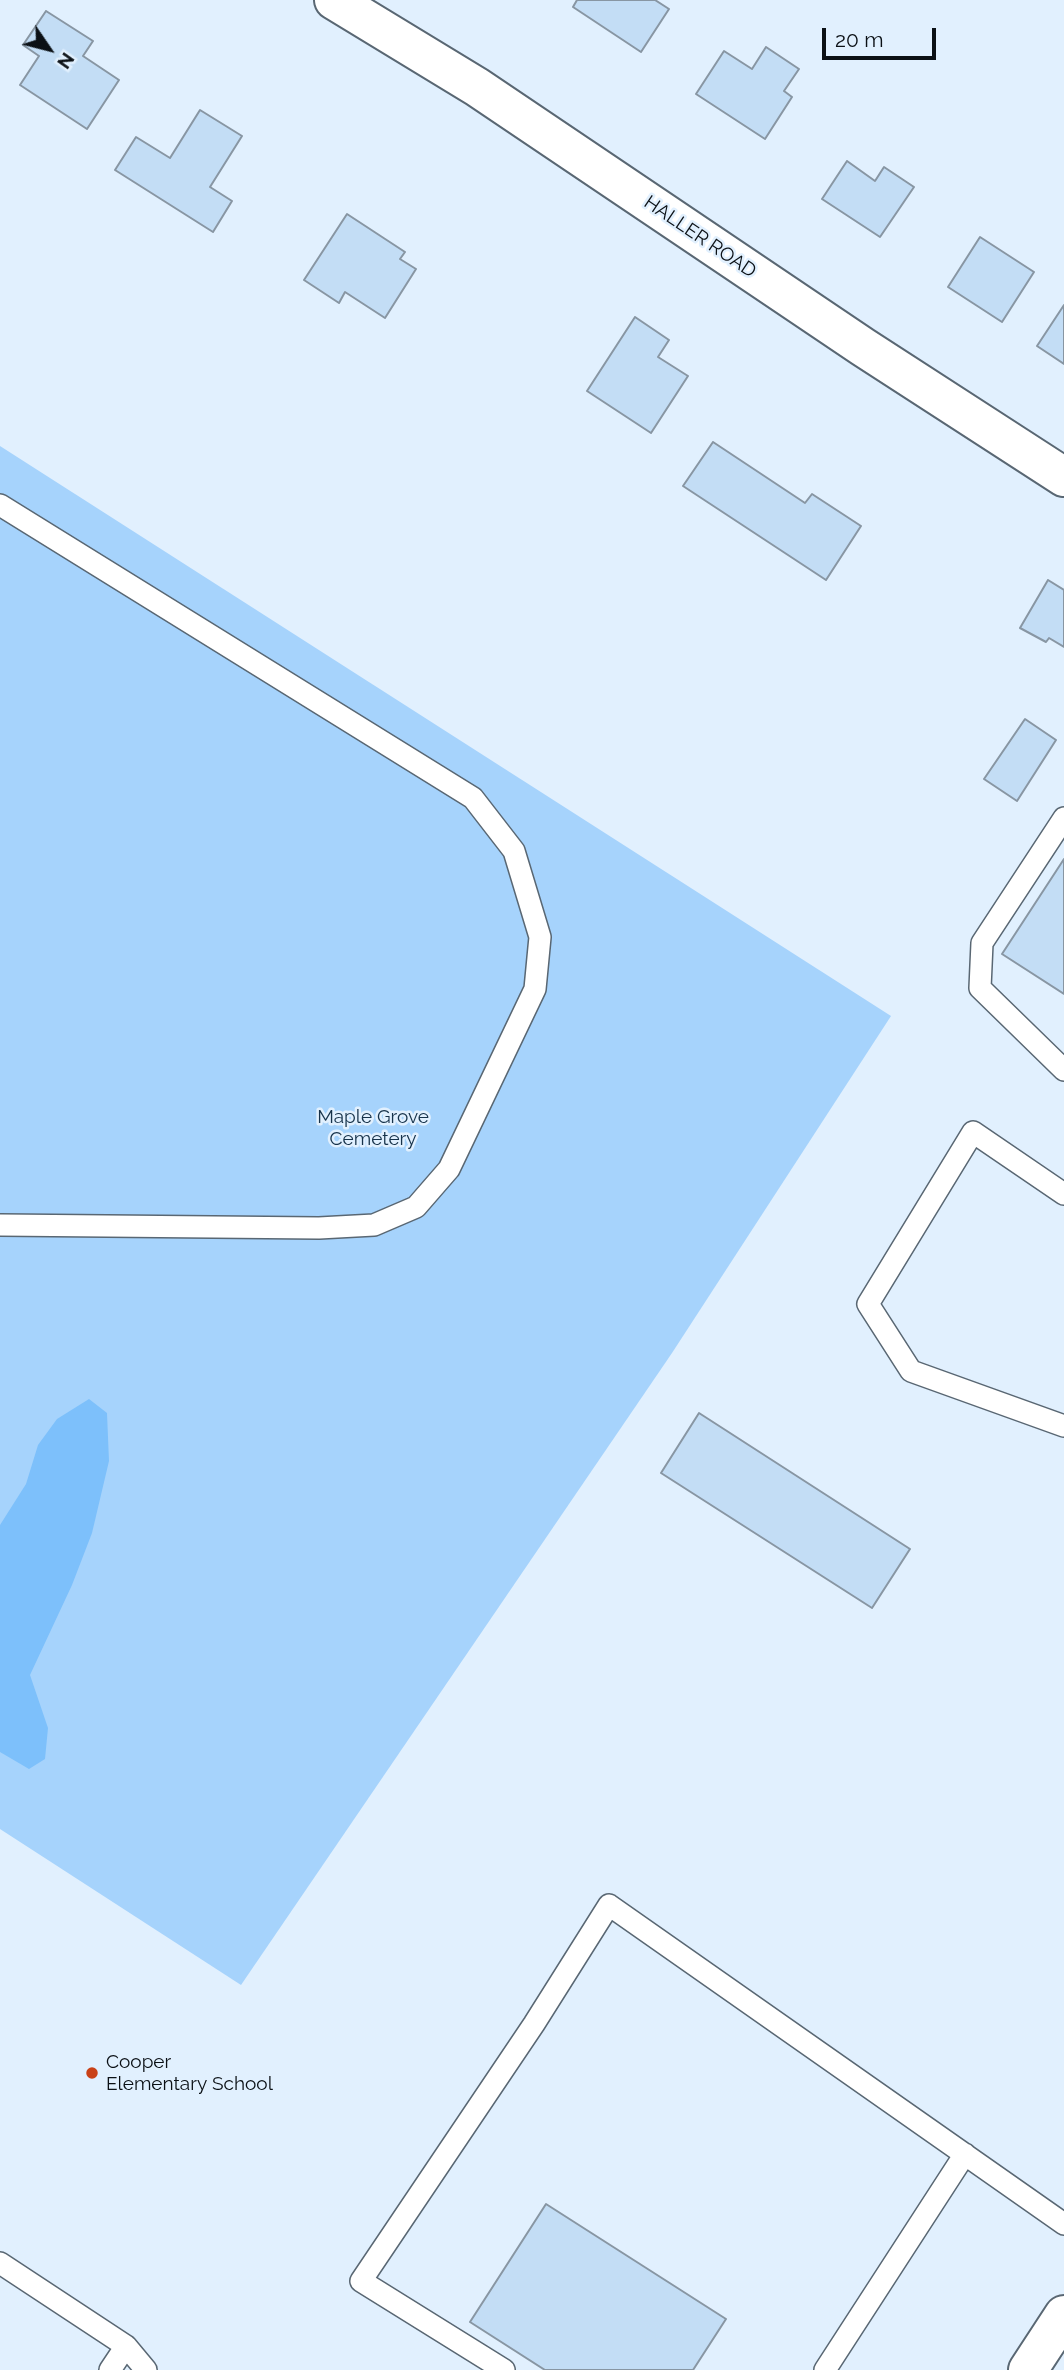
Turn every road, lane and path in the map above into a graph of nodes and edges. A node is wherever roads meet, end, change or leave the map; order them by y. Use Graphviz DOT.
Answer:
graph roads {
  1 [pos="334,0"];
  2 [pos="1064,477"];
  3 [pos="0,505"];
  4 [pos="1064,818"];
  5 [pos="1064,1070"];
  6 [pos="1064,1194"];
  7 [pos="0,1225"];
  8 [pos="1064,1426"];
  9 [pos="965,2154"];
  10 [pos="1064,2224"];
  11 [pos="0,2263"];
  12 [pos="1064,2315"];
  13 [pos="126,2346"];
  14 [pos="110,2370"];
  15 [pos="146,2370"];
  16 [pos="503,2370"];
  17 [pos="825,2370"];
  18 [pos="1028,2370"];
  1 -- 2 [label="street, HALLER ROAD"];
  3 -- 7 [label="lane"];
  4 -- 5 [label="lane"];
  6 -- 8 [label="lane"];
  9 -- 10 [label="lane"];
  9 -- 16 [label="lane"];
  9 -- 17 [label="lane"];
  11 -- 13 [label="lane"];
  12 -- 18 [label="street"];
  13 -- 14 [label="lane"];
  13 -- 15 [label="lane"];
}
